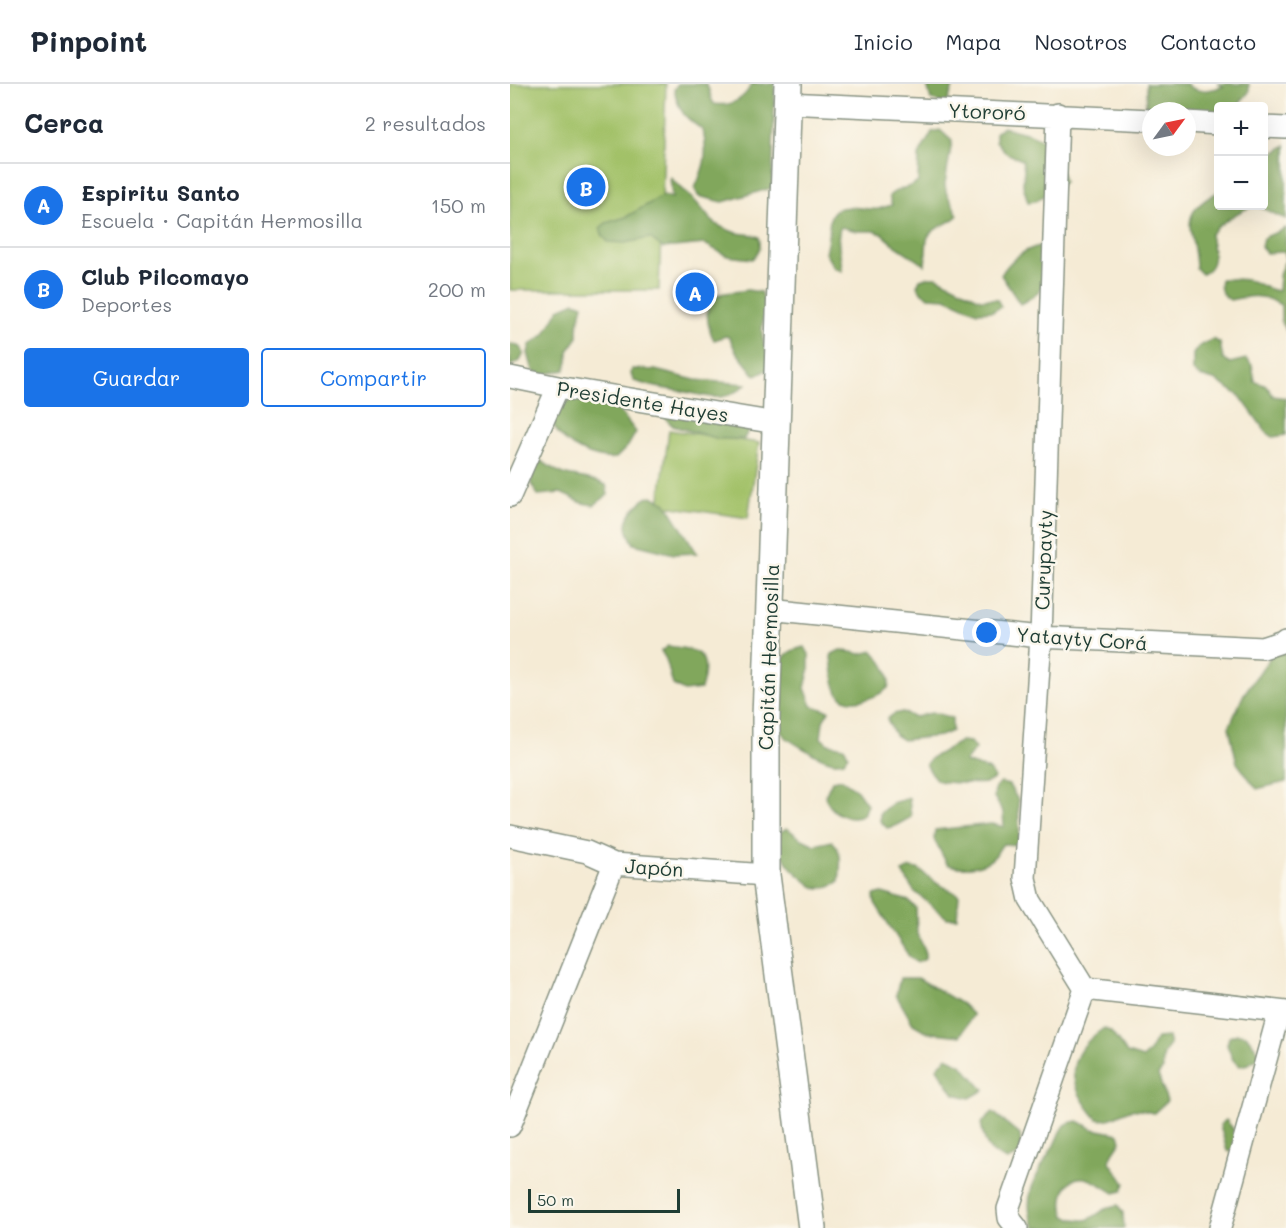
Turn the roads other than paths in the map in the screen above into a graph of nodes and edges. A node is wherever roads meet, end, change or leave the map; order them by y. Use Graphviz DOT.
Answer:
graph roads {
  1 [pos="787,93"];
  2 [pos="1058,114"];
  3 [pos="1142,119"];
  4 [pos="1196,123"];
  5 [pos="1214,124"];
  6 [pos="1268,127"];
  7 [pos="1286,128"];
  8 [pos="510,377"];
  9 [pos="558,387"];
  10 [pos="776,423"];
  11 [pos="510,496"];
  12 [pos="770,609"];
  13 [pos="1041,637"];
  14 [pos="1286,639"];
  15 [pos="510,836"];
  16 [pos="614,864"];
  17 [pos="766,875"];
  18 [pos="1085,989"];
  19 [pos="1282,1012"];
  20 [pos="510,1126"];
  21 [pos="812,1228"];
  22 [pos="1017,1228"];
  23 [pos="1220,1228"];
  1 -- 2 [label="street, Ytororó"];
  1 -- 10 [label="street, Capitán Hermosilla"];
  2 -- 3 [label="street, Ytororó"];
  2 -- 13 [label="street, Curupayty"];
  4 -- 5 [label="street"];
  6 -- 7 [label="street"];
  8 -- 9 [label="street, Presidente Hayes"];
  9 -- 10 [label="street, Presidente Hayes"];
  9 -- 11 [label="street"];
  10 -- 12 [label="street, Capitán Hermosilla"];
  12 -- 13 [label="street, Yatayty Corá"];
  12 -- 17 [label="street, Capitán Hermosilla"];
  13 -- 14 [label="street, Yatayty Corá"];
  13 -- 18 [label="street, Curupayty"];
  15 -- 16 [label="street, Japón"];
  16 -- 17 [label="street, Japón"];
  16 -- 20 [label="street"];
  17 -- 21 [label="street, Capitán Hermosilla"];
  18 -- 19 [label="street"];
  18 -- 22 [label="street"];
  19 -- 23 [label="street"];
}
